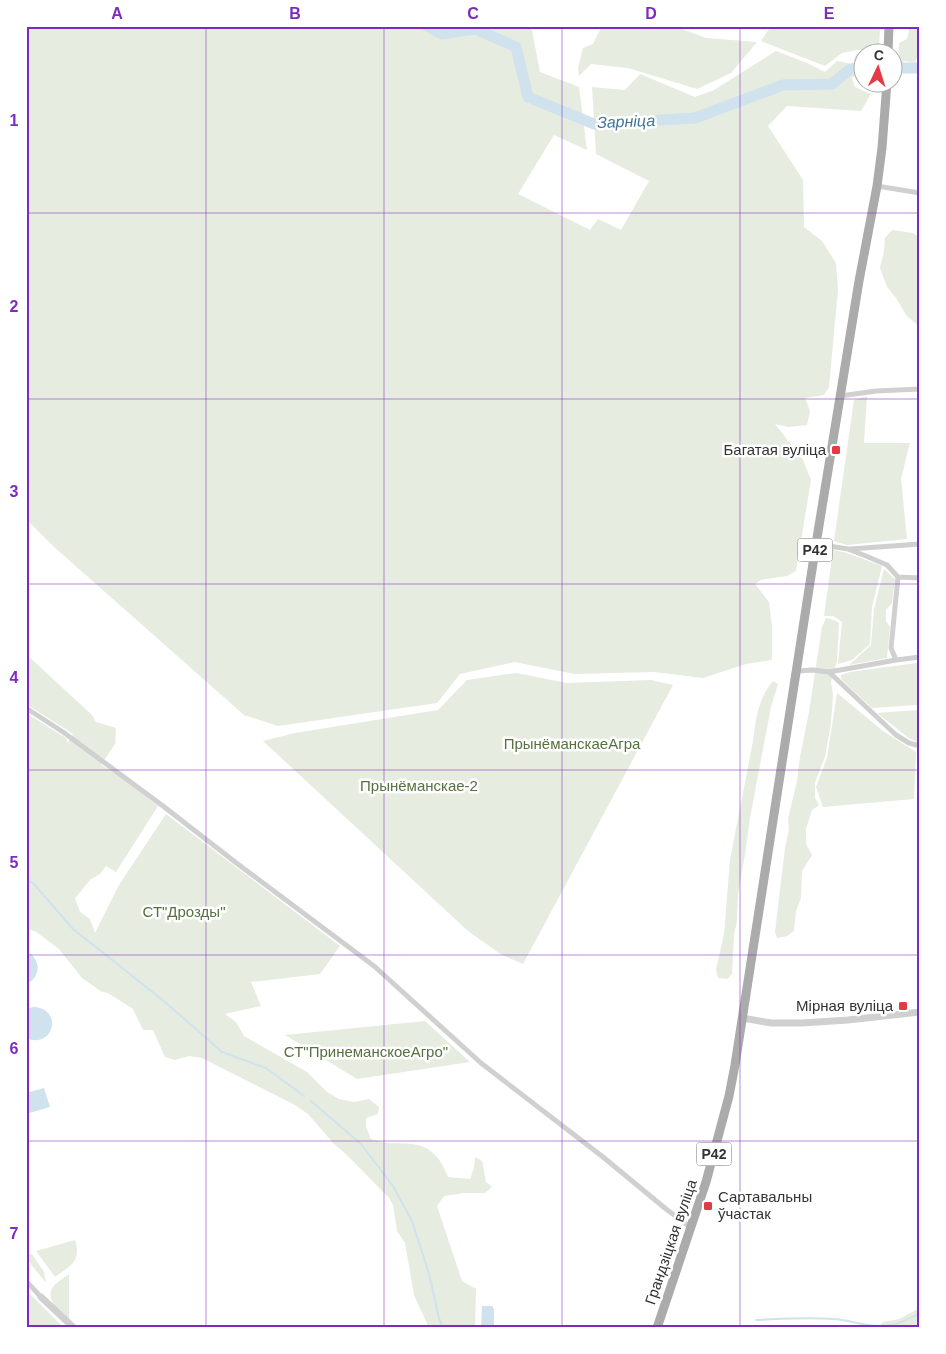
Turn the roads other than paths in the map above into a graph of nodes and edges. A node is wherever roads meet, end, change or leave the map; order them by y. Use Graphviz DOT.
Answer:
graph roads {
  1 [pos="889,26"];
  2 [pos="888,42"];
  3 [pos="886,92"];
  4 [pos="881,186"];
  5 [pos="920,193"];
  6 [pos="920,389"];
  7 [pos="840,396"];
  8 [pos="816,544"];
  9 [pos="920,544"];
  10 [pos="848,549"];
  11 [pos="898,577"];
  12 [pos="920,578"];
  13 [pos="920,657"];
  14 [pos="896,660"];
  15 [pos="797,671"];
  16 [pos="829,672"];
  17 [pos="26,708"];
  18 [pos="920,746"];
  19 [pos="920,1012"];
  20 [pos="742,1018"];
  21 [pos="690,1227"];
  22 [pos="26,1281"];
  23 [pos="41,1297"];
  24 [pos="74,1328"];
  25 [pos="656,1328"];
  1 -- 2 [label="main road"];
  3 -- 4 [label="main road, Р42"];
  4 -- 5 [label="street"];
  4 -- 7 [label="main road, Р42"];
  6 -- 7 [label="street"];
  7 -- 8 [label="main road, Р42"];
  8 -- 10 [label="street"];
  8 -- 15 [label="main road, Р42"];
  9 -- 10 [label="street"];
  10 -- 11 [label="street"];
  11 -- 12 [label="street"];
  11 -- 14 [label="street"];
  13 -- 14 [label="street"];
  14 -- 16 [label="street"];
  15 -- 16 [label="street"];
  15 -- 20 [label="main road, Р42"];
  16 -- 18 [label="street"];
  17 -- 21 [label="street"];
  19 -- 20 [label="street"];
  20 -- 21 [label="main road, Грандзіцкая вуліца / Р42"];
  21 -- 25 [label="main road, Грандзіцкая вуліца / Р42"];
  22 -- 23 [label="street"];
  23 -- 24 [label="street"];
}
